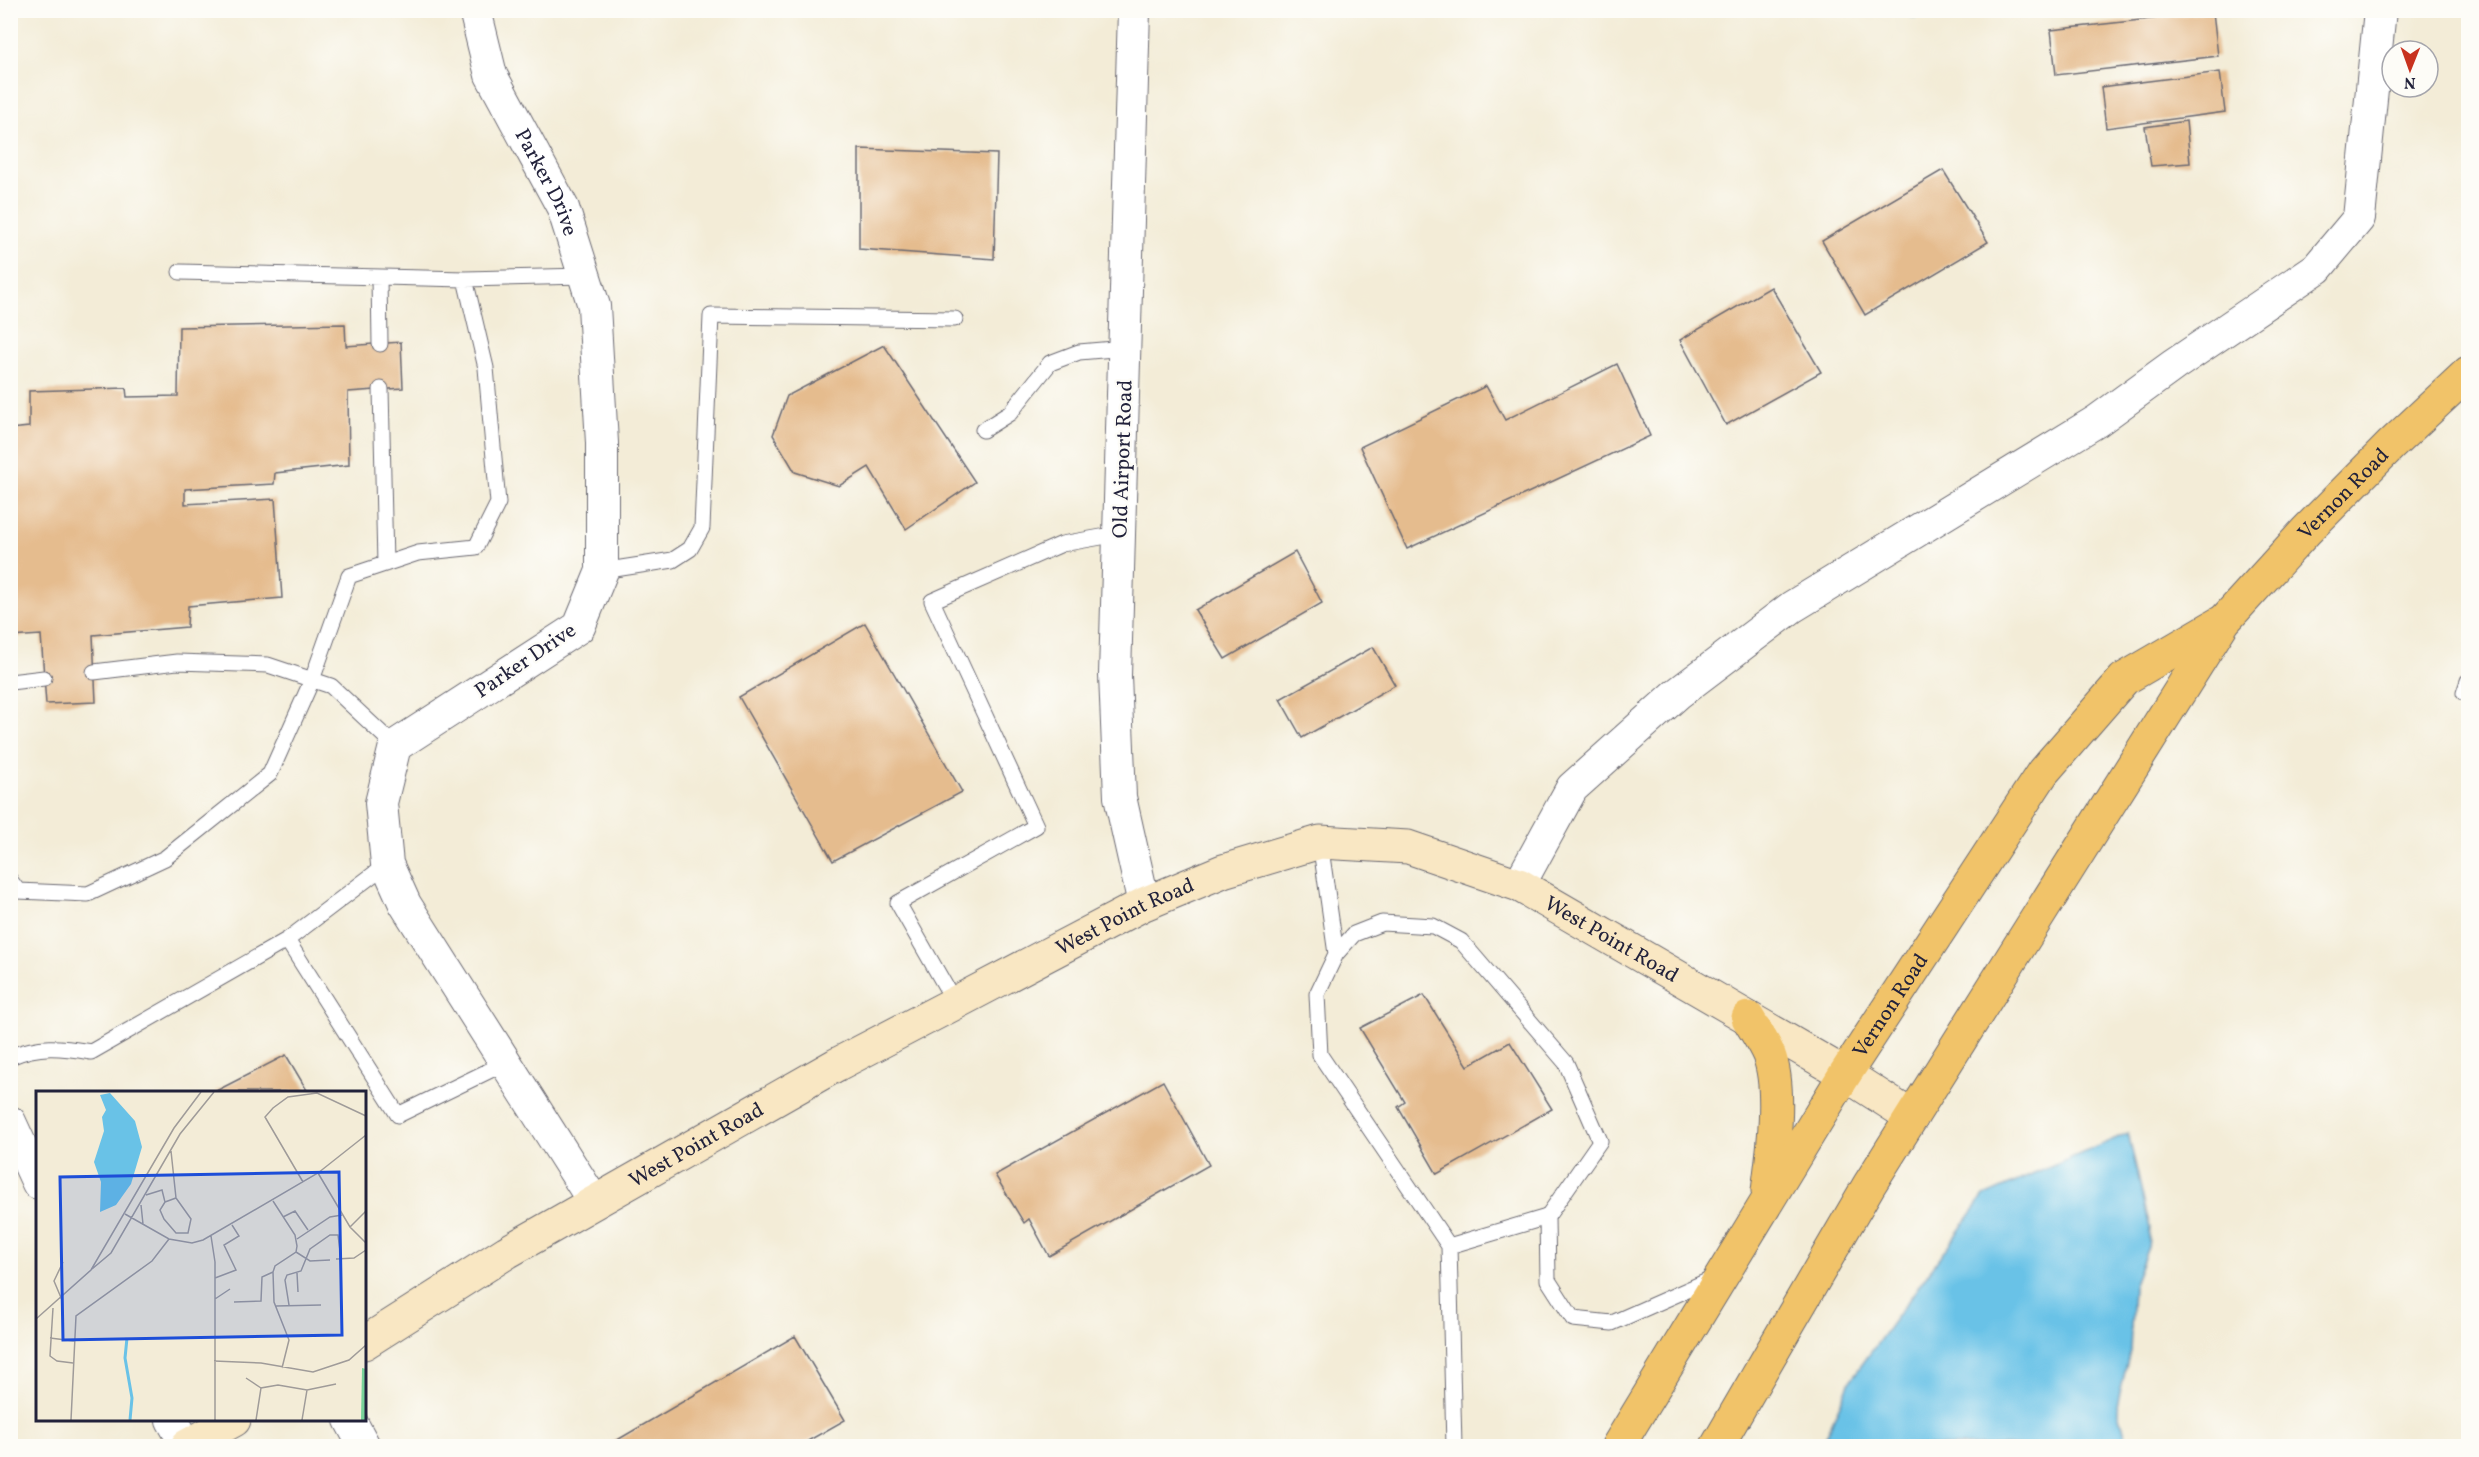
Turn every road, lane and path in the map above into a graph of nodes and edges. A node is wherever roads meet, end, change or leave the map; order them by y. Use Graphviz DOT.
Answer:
graph roads {
  1 [pos="475,10"];
  2 [pos="1134,10"];
  3 [pos="2380,10"];
  4 [pos="180,272"];
  5 [pos="584,276"];
  6 [pos="379,277"];
  7 [pos="465,279"];
  8 [pos="955,319"];
  9 [pos="380,344"];
  10 [pos="1125,348"];
  11 [pos="2469,374"];
  12 [pos="381,389"];
  13 [pos="983,430"];
  14 [pos="1118,534"];
  15 [pos="385,564"];
  16 [pos="602,572"];
  17 [pos="2224,621"];
  18 [pos="94,672"];
  19 [pos="44,678"];
  20 [pos="312,680"];
  21 [pos="10,682"];
  22 [pos="395,746"];
  23 [pos="1320,842"];
  24 [pos="387,864"];
  25 [pos="10,880"];
  26 [pos="1519,885"];
  27 [pos="1144,904"];
  28 [pos="287,940"];
  29 [pos="1336,954"];
  30 [pos="955,1003"];
  31 [pos="1748,1018"];
  32 [pos="10,1057"];
  33 [pos="506,1063"];
  34 [pos="1845,1074"];
  35 [pos="1912,1117"];
  36 [pos="10,1122"];
  37 [pos="36,1179"];
  38 [pos="594,1202"];
  39 [pos="1767,1202"];
  40 [pos="1547,1217"];
  41 [pos="1449,1246"];
  42 [pos="1720,1276"];
  43 [pos="366,1342"];
  44 [pos="173,1421"];
  45 [pos="231,1421"];
  46 [pos="351,1421"];
  47 [pos="187,1446"];
  48 [pos="364,1446"];
  49 [pos="1454,1446"];
  50 [pos="1618,1446"];
  51 [pos="1717,1446"];
  1 -- 5 [label="street, Parker Drive"];
  2 -- 10 [label="street, Old Airport Road"];
  3 -- 26 [label="street"];
  4 -- 6 [label="lane"];
  5 -- 7 [label="lane"];
  5 -- 16 [label="street, Parker Drive"];
  6 -- 7 [label="lane"];
  6 -- 9 [label="lane"];
  7 -- 15 [label="lane"];
  8 -- 16 [label="lane"];
  10 -- 13 [label="lane"];
  10 -- 14 [label="street, Old Airport Road"];
  11 -- 17 [label="main road, Vernon Road"];
  12 -- 15 [label="lane"];
  14 -- 27 [label="street, Old Airport Road"];
  14 -- 30 [label="lane"];
  15 -- 20 [label="lane"];
  16 -- 22 [label="street, Parker Drive"];
  17 -- 34 [label="main road, Vernon Road"];
  17 -- 35 [label="main road, Vernon Road"];
  18 -- 20 [label="lane"];
  19 -- 21 [label="lane"];
  20 -- 22 [label="lane"];
  20 -- 25 [label="lane"];
  22 -- 24 [label="street"];
  23 -- 26 [label="street, West Point Road"];
  23 -- 27 [label="street, West Point Road"];
  23 -- 29 [label="lane"];
  24 -- 28 [label="lane"];
  24 -- 33 [label="street"];
  26 -- 31 [label="street, West Point Road"];
  27 -- 30 [label="street, West Point Road"];
  28 -- 32 [label="lane"];
  28 -- 33 [label="lane"];
  29 -- 40 [label="lane"];
  29 -- 41 [label="lane"];
  30 -- 38 [label="street, West Point Road"];
  31 -- 34 [label="street, West Point Road"];
  31 -- 39 [label="main road"];
  33 -- 38 [label="street"];
  34 -- 35 [label="street, West Point Road"];
  34 -- 39 [label="main road, Vernon Road"];
  35 -- 51 [label="main road, Vernon Road"];
  36 -- 37 [label="street"];
  38 -- 43 [label="street, West Point Road"];
  39 -- 42 [label="main road, Vernon Road"];
  40 -- 41 [label="lane"];
  40 -- 42 [label="lane"];
  41 -- 49 [label="lane"];
  42 -- 50 [label="main road, Vernon Road"];
  44 -- 47 [label="street"];
  45 -- 47 [label="street"];
  46 -- 48 [label="street"];
}
